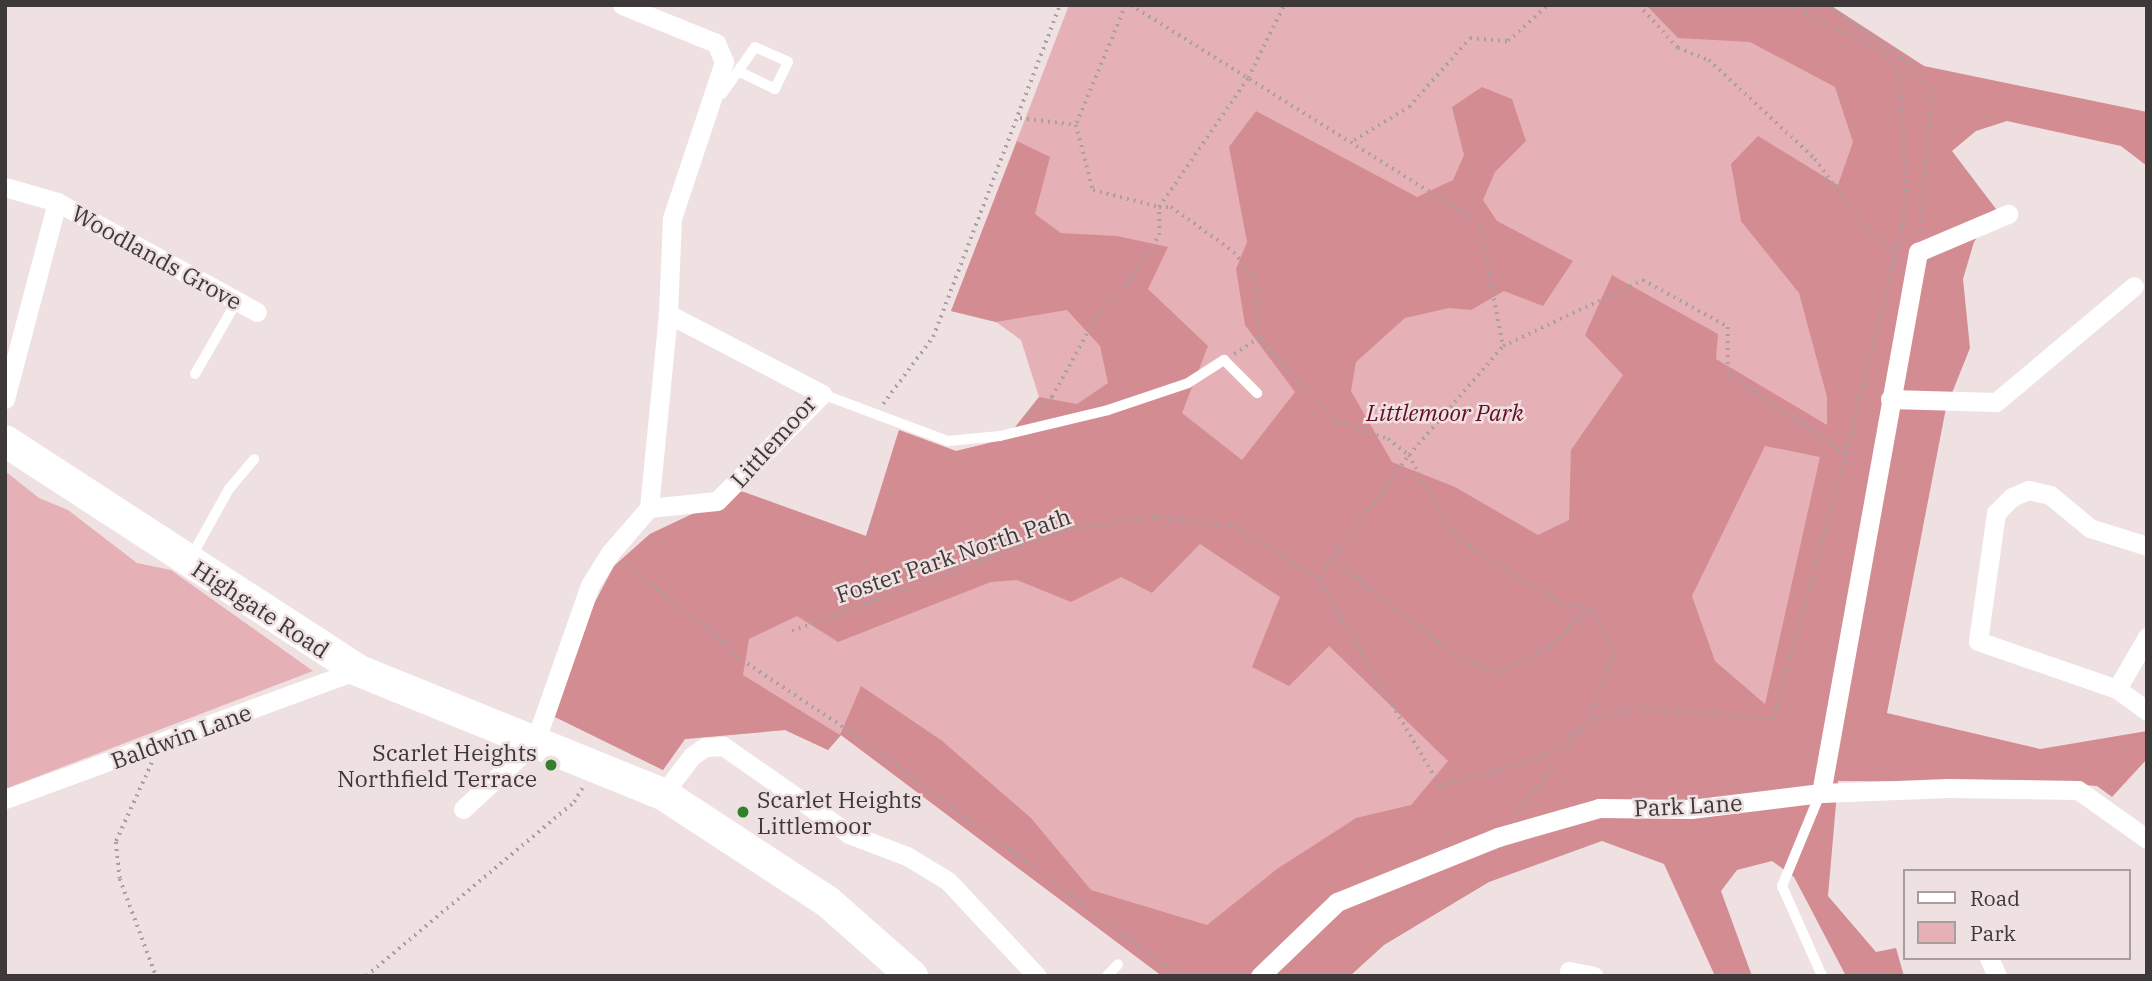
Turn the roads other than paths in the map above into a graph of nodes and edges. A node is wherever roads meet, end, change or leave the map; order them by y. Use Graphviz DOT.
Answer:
graph roads {
  1 [pos="622,5"];
  2 [pos="740,72"];
  3 [pos="699,138"];
  4 [pos="5,187"];
  5 [pos="57,202"];
  6 [pos="2008,214"];
  7 [pos="2134,286"];
  8 [pos="237,301"];
  9 [pos="257,312"];
  10 [pos="668,314"];
  11 [pos="195,374"];
  12 [pos="1257,393"];
  13 [pos="821,394"];
  14 [pos="5,399"];
  15 [pos="1890,399"];
  16 [pos="5,441"];
  17 [pos="254,458"];
  18 [pos="649,508"];
  19 [pos="2147,546"];
  20 [pos="188,562"];
  21 [pos="2147,637"];
  22 [pos="357,670"];
  23 [pos="2117,689"];
  24 [pos="2147,711"];
  25 [pos="535,742"];
  26 [pos="1821,793"];
  27 [pos="663,794"];
  28 [pos="5,799"];
  29 [pos="463,809"];
  30 [pos="2147,839"];
  31 [pos="1990,960"];
  32 [pos="1118,964"];
  33 [pos="1569,971"];
  34 [pos="912,976"];
  35 [pos="1037,976"];
  36 [pos="1107,976"];
  37 [pos="1260,976"];
  38 [pos="1594,976"];
  39 [pos="1822,976"];
  40 [pos="1997,976"];
  1 -- 3 [label="street"];
  2 -- 2 [label="lane"];
  2 -- 3 [label="lane"];
  3 -- 10 [label="street"];
  4 -- 5 [label="street, Woodlands Grove"];
  5 -- 8 [label="street, Woodlands Grove"];
  5 -- 14 [label="street"];
  6 -- 15 [label="street"];
  7 -- 15 [label="street"];
  8 -- 9 [label="street, Woodlands Grove"];
  8 -- 11 [label="lane"];
  10 -- 13 [label="street, Littlemoor"];
  10 -- 18 [label="street"];
  12 -- 13 [label="lane"];
  13 -- 18 [label="street, Littlemoor"];
  15 -- 26 [label="street"];
  16 -- 20 [label="main road, Highgate Road"];
  17 -- 20 [label="lane"];
  18 -- 25 [label="street"];
  19 -- 23 [label="street"];
  20 -- 22 [label="main road, Highgate Road"];
  21 -- 23 [label="street"];
  22 -- 25 [label="main road, Highgate Road"];
  22 -- 28 [label="street, Baldwin Lane"];
  23 -- 24 [label="street"];
  25 -- 27 [label="main road, Highgate Road"];
  25 -- 29 [label="street"];
  26 -- 30 [label="street, Park Lane"];
  26 -- 37 [label="street, Park Lane"];
  26 -- 39 [label="lane"];
  27 -- 34 [label="main road, Highgate Road"];
  27 -- 35 [label="street"];
  31 -- 40 [label="street"];
  32 -- 36 [label="lane"];
  33 -- 38 [label="street"];
}
